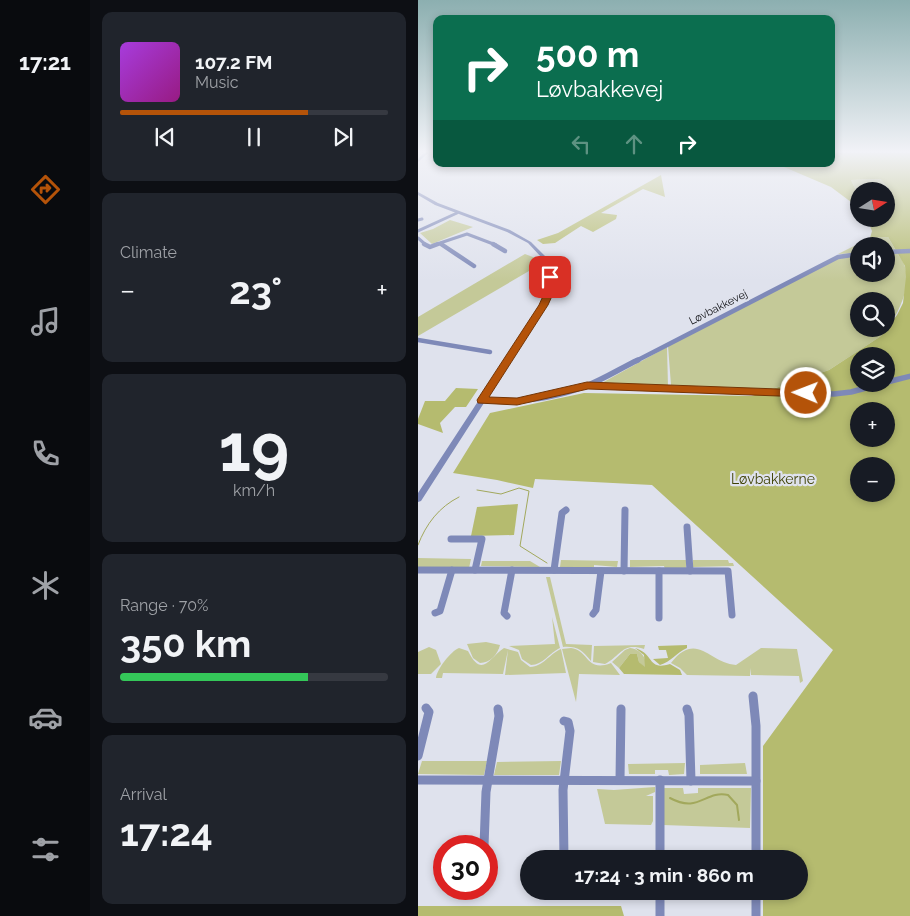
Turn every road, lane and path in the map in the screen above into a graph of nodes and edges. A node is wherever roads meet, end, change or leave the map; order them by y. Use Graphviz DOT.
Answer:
graph roads {
  1 [pos="422,196"];
  2 [pos="457,213"];
  3 [pos="418,231"];
  4 [pos="418,238"];
  5 [pos="441,244"];
  6 [pos="505,251"];
  7 [pos="910,251"];
  8 [pos="895,252"];
  9 [pos="850,255"];
  10 [pos="474,266"];
  11 [pos="418,340"];
  12 [pos="490,352"];
  13 [pos="910,376"];
  14 [pos="895,380"];
  15 [pos="587,386"];
  16 [pos="851,392"];
  17 [pos="482,400"];
  18 [pos="418,499"];
  19 [pos="566,510"];
  20 [pos="625,510"];
  21 [pos="687,527"];
  22 [pos="451,539"];
  23 [pos="418,570"];
  24 [pos="452,570"];
  25 [pos="475,570"];
  26 [pos="512,570"];
  27 [pos="554,570"];
  28 [pos="601,571"];
  29 [pos="624,571"];
  30 [pos="659,571"];
  31 [pos="690,571"];
  32 [pos="435,613"];
  33 [pos="593,614"];
  34 [pos="732,615"];
  35 [pos="507,616"];
  36 [pos="659,618"];
  37 [pos="754,696"];
  38 [pos="426,708"];
  39 [pos="498,709"];
  40 [pos="620,709"];
  41 [pos="687,709"];
  42 [pos="564,721"];
  43 [pos="418,756"];
  44 [pos="418,780"];
  45 [pos="488,780"];
  46 [pos="564,780"];
  47 [pos="620,780"];
  48 [pos="660,780"];
  49 [pos="691,780"];
  50 [pos="756,781"];
  51 [pos="485,835"];
  52 [pos="564,850"];
  53 [pos="660,850"];
  54 [pos="756,850"];
  55 [pos="660,900"];
  56 [pos="756,900"];
  57 [pos="660,916"];
  58 [pos="756,916"];
  1 -- 2 [label="street"];
  2 -- 3 [label="street"];
  2 -- 17 [label="street"];
  4 -- 5 [label="street"];
  5 -- 6 [label="street"];
  5 -- 10 [label="street"];
  7 -- 8 [label="street"];
  9 -- 15 [label="street, Løvbakkevej"];
  11 -- 12 [label="street"];
  13 -- 14 [label="street"];
  15 -- 16 [label="street, Løvbakkevej"];
  15 -- 17 [label="street, Løvbakkevej"];
  17 -- 18 [label="street"];
  19 -- 27 [label="street"];
  20 -- 29 [label="street"];
  21 -- 31 [label="street"];
  22 -- 25 [label="street"];
  23 -- 24 [label="street"];
  24 -- 25 [label="street"];
  24 -- 32 [label="street"];
  25 -- 26 [label="street"];
  26 -- 27 [label="street"];
  26 -- 35 [label="street"];
  27 -- 28 [label="street"];
  28 -- 29 [label="street"];
  28 -- 33 [label="street"];
  29 -- 30 [label="street"];
  30 -- 31 [label="street"];
  30 -- 36 [label="street"];
  31 -- 34 [label="street"];
  37 -- 50 [label="street"];
  38 -- 43 [label="street"];
  39 -- 45 [label="street"];
  40 -- 47 [label="street"];
  41 -- 49 [label="street"];
  42 -- 46 [label="street"];
  44 -- 45 [label="street"];
  45 -- 46 [label="street"];
  45 -- 51 [label="street"];
  46 -- 47 [label="street"];
  46 -- 52 [label="street"];
  47 -- 48 [label="street"];
  48 -- 49 [label="street"];
  48 -- 53 [label="street"];
  49 -- 50 [label="street"];
  50 -- 54 [label="street"];
  55 -- 57 [label="street"];
  56 -- 58 [label="street"];
}
